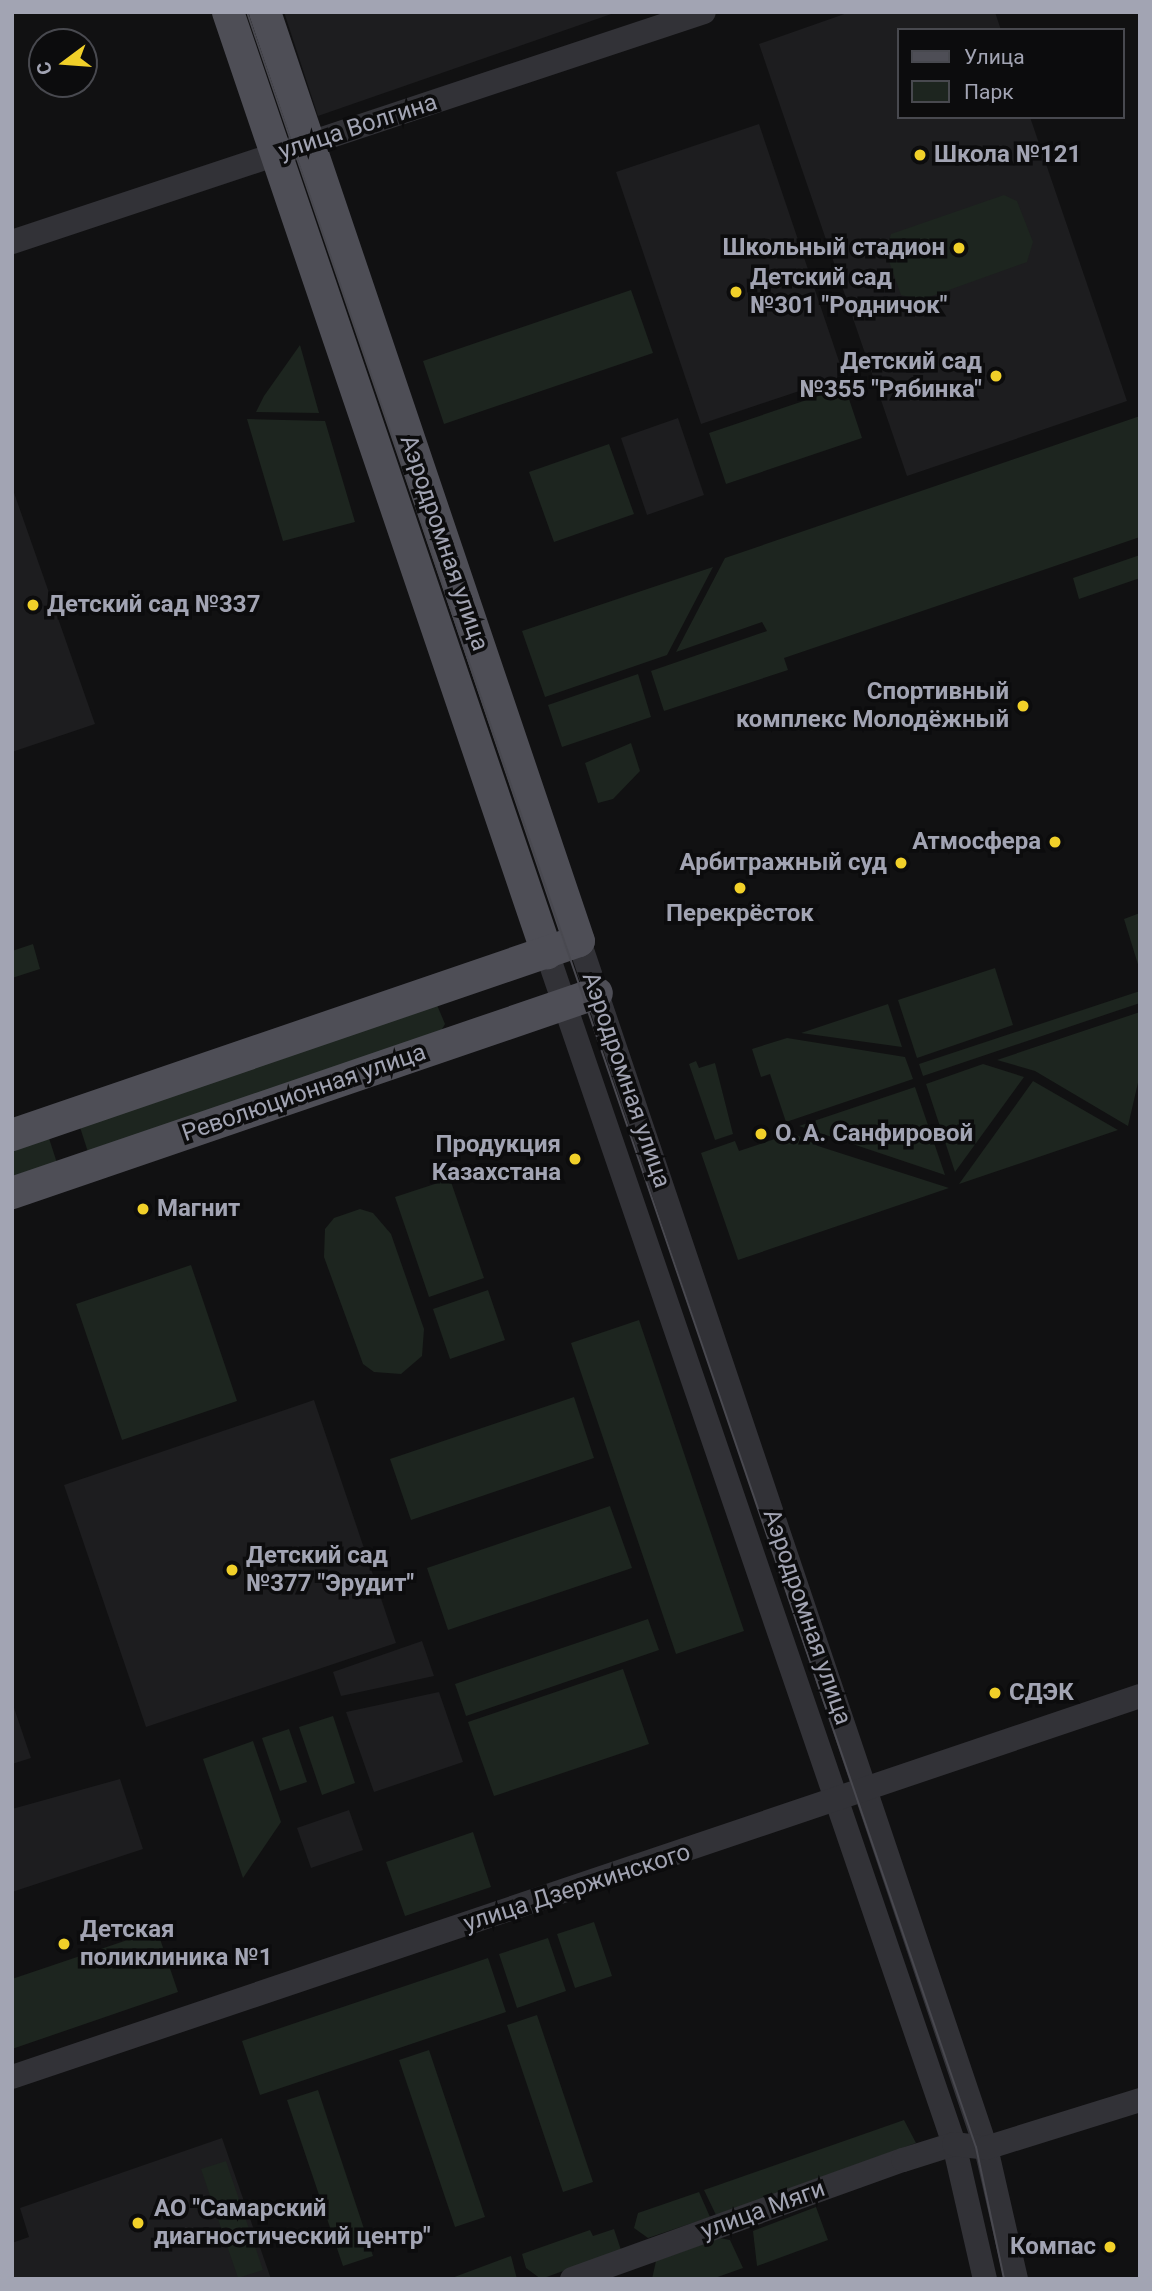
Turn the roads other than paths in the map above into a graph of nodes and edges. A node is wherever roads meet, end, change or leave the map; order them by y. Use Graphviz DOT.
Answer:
graph roads {
  1 [pos="228,12"];
  2 [pos="265,12"];
  3 [pos="704,12"];
  4 [pos="309,143"];
  5 [pos="276,154"];
  6 [pos="12,242"];
  7 [pos="579,942"];
  8 [pos="547,953"];
  9 [pos="597,993"];
  10 [pos="428,994"];
  11 [pos="564,1004"];
  12 [pos="449,1043"];
  13 [pos="12,1135"];
  14 [pos="12,1193"];
  15 [pos="1140,1696"];
  16 [pos="865,1790"];
  17 [pos="837,1800"];
  18 [pos="12,2077"];
  19 [pos="1140,2100"];
  20 [pos="954,2144"];
  21 [pos="986,2148"];
  22 [pos="572,2279"];
  23 [pos="985,2279"];
  24 [pos="1016,2279"];
  1 -- 5 [label="main road, Аэродромная улица"];
  2 -- 4 [label="main road, Аэродромная улица"];
  3 -- 4 [label="street, улица Волгина"];
  4 -- 5 [label="street, улица Волгина"];
  4 -- 7 [label="main road, Аэродромная улица"];
  5 -- 6 [label="street, улица Волгина"];
  5 -- 8 [label="main road, Аэродромная улица"];
  7 -- 8 [label="main road"];
  7 -- 9 [label="street, Аэродромная улица"];
  8 -- 10 [label="main road"];
  8 -- 11 [label="street, Аэродромная улица"];
  9 -- 11 [label="main road, Революционная улица"];
  9 -- 16 [label="street, Аэродромная улица"];
  10 -- 12 [label="main road"];
  10 -- 13 [label="main road"];
  11 -- 12 [label="main road, Революционная улица"];
  11 -- 17 [label="street, Аэродромная улица"];
  12 -- 14 [label="main road, Революционная улица"];
  15 -- 16 [label="street, улица Дзержинского"];
  16 -- 17 [label="street, улица Дзержинского"];
  16 -- 21 [label="street, Аэродромная улица"];
  17 -- 18 [label="street, улица Дзержинского"];
  17 -- 20 [label="street, Аэродромная улица"];
  19 -- 21 [label="street"];
  20 -- 21 [label="street"];
  20 -- 22 [label="street, улица Мяги"];
  20 -- 23 [label="street, Аэродромная улица"];
  21 -- 24 [label="street, Аэродромная улица"];
}
